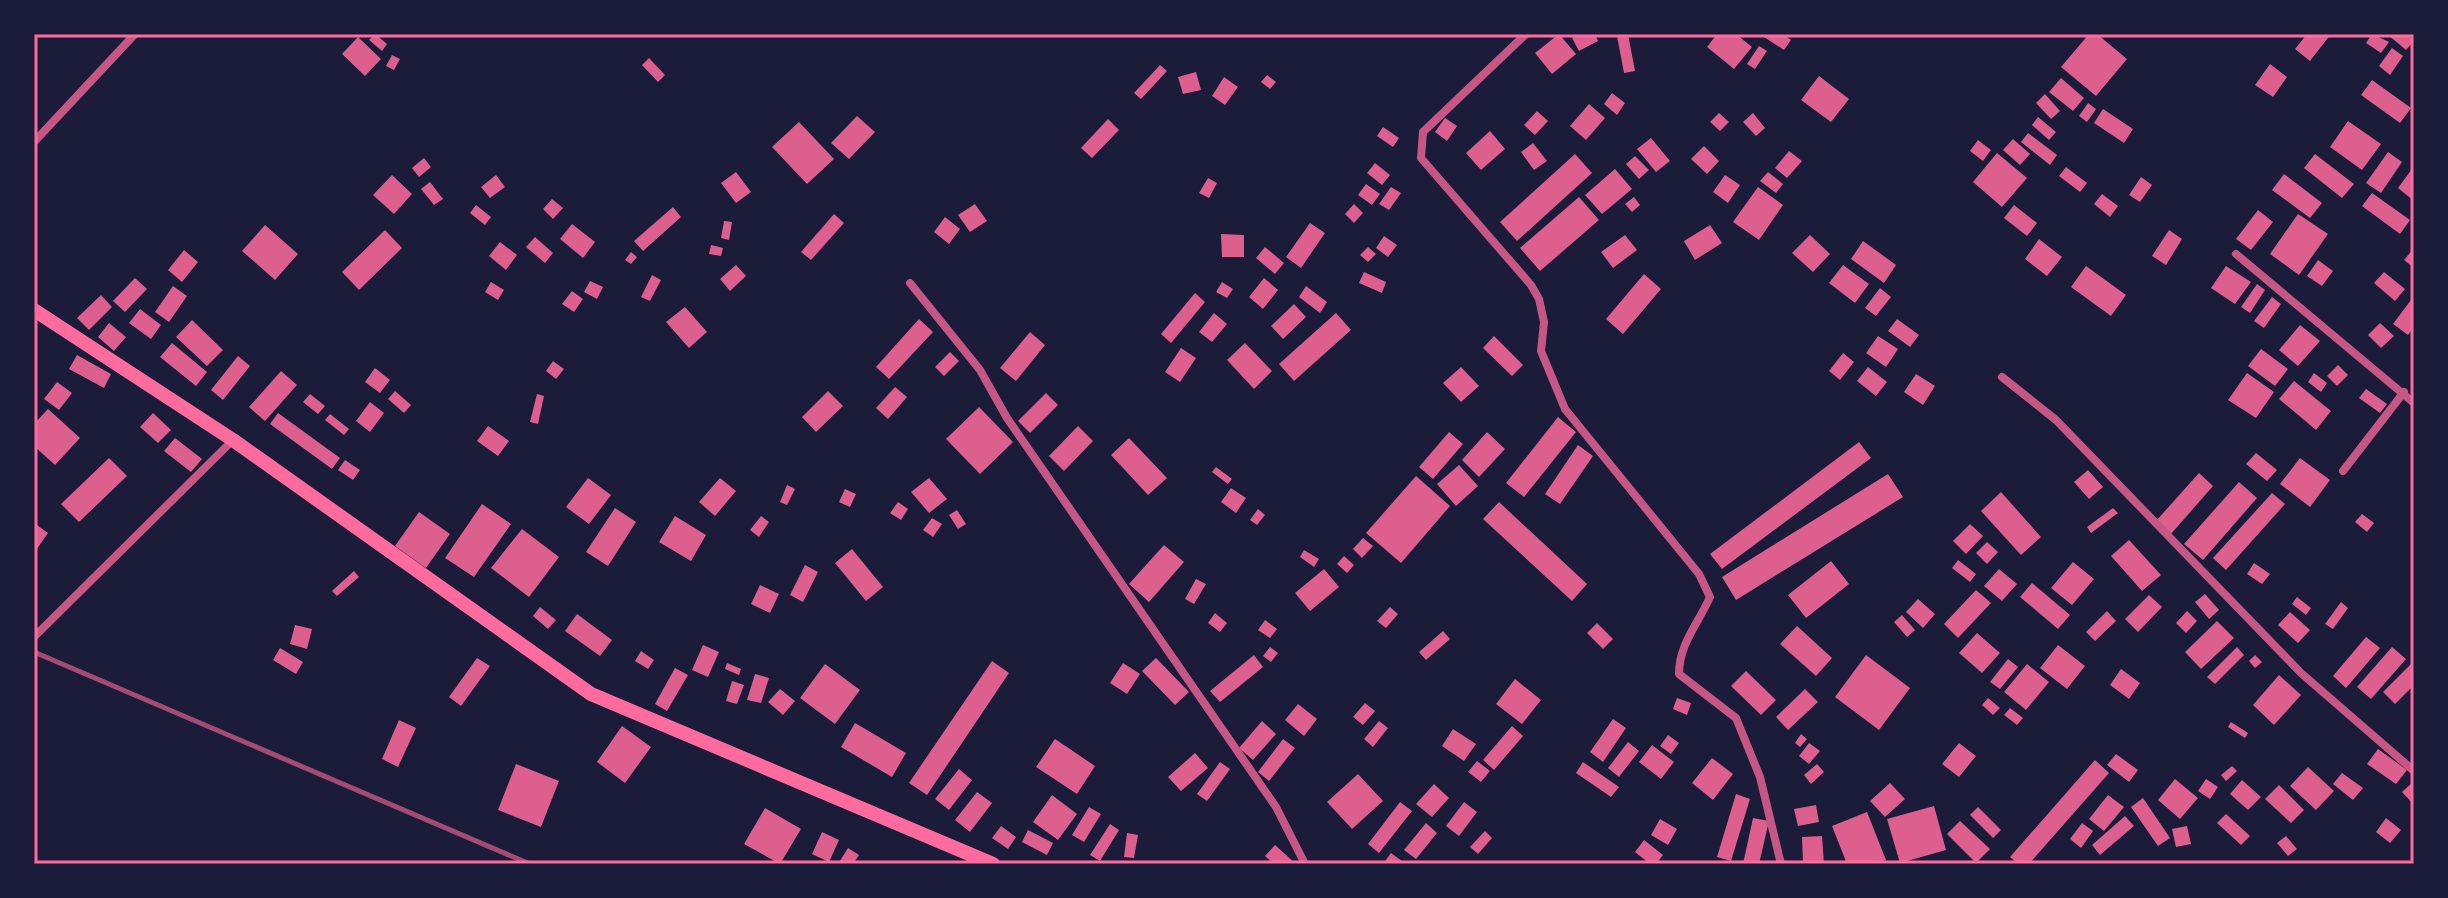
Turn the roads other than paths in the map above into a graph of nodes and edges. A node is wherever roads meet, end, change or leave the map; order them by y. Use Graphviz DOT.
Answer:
graph roads {
  1 [pos="135,34"];
  2 [pos="1526,34"];
  3 [pos="34,142"];
  4 [pos="2236,254"];
  5 [pos="910,283"];
  6 [pos="34,310"];
  7 [pos="2002,377"];
  8 [pos="2404,392"];
  9 [pos="2414,403"];
  10 [pos="233,440"];
  11 [pos="2343,471"];
  12 [pos="34,637"];
  13 [pos="2414,771"];
  14 [pos="993,864"];
  15 [pos="1305,864"];
  16 [pos="1781,864"];
  1 -- 3 [label="street"];
  2 -- 16 [label="street"];
  4 -- 8 [label="street"];
  5 -- 15 [label="street"];
  6 -- 10 [label="highway"];
  7 -- 13 [label="street"];
  8 -- 9 [label="street"];
  8 -- 11 [label="street"];
  10 -- 12 [label="street"];
  10 -- 14 [label="highway"];
}
